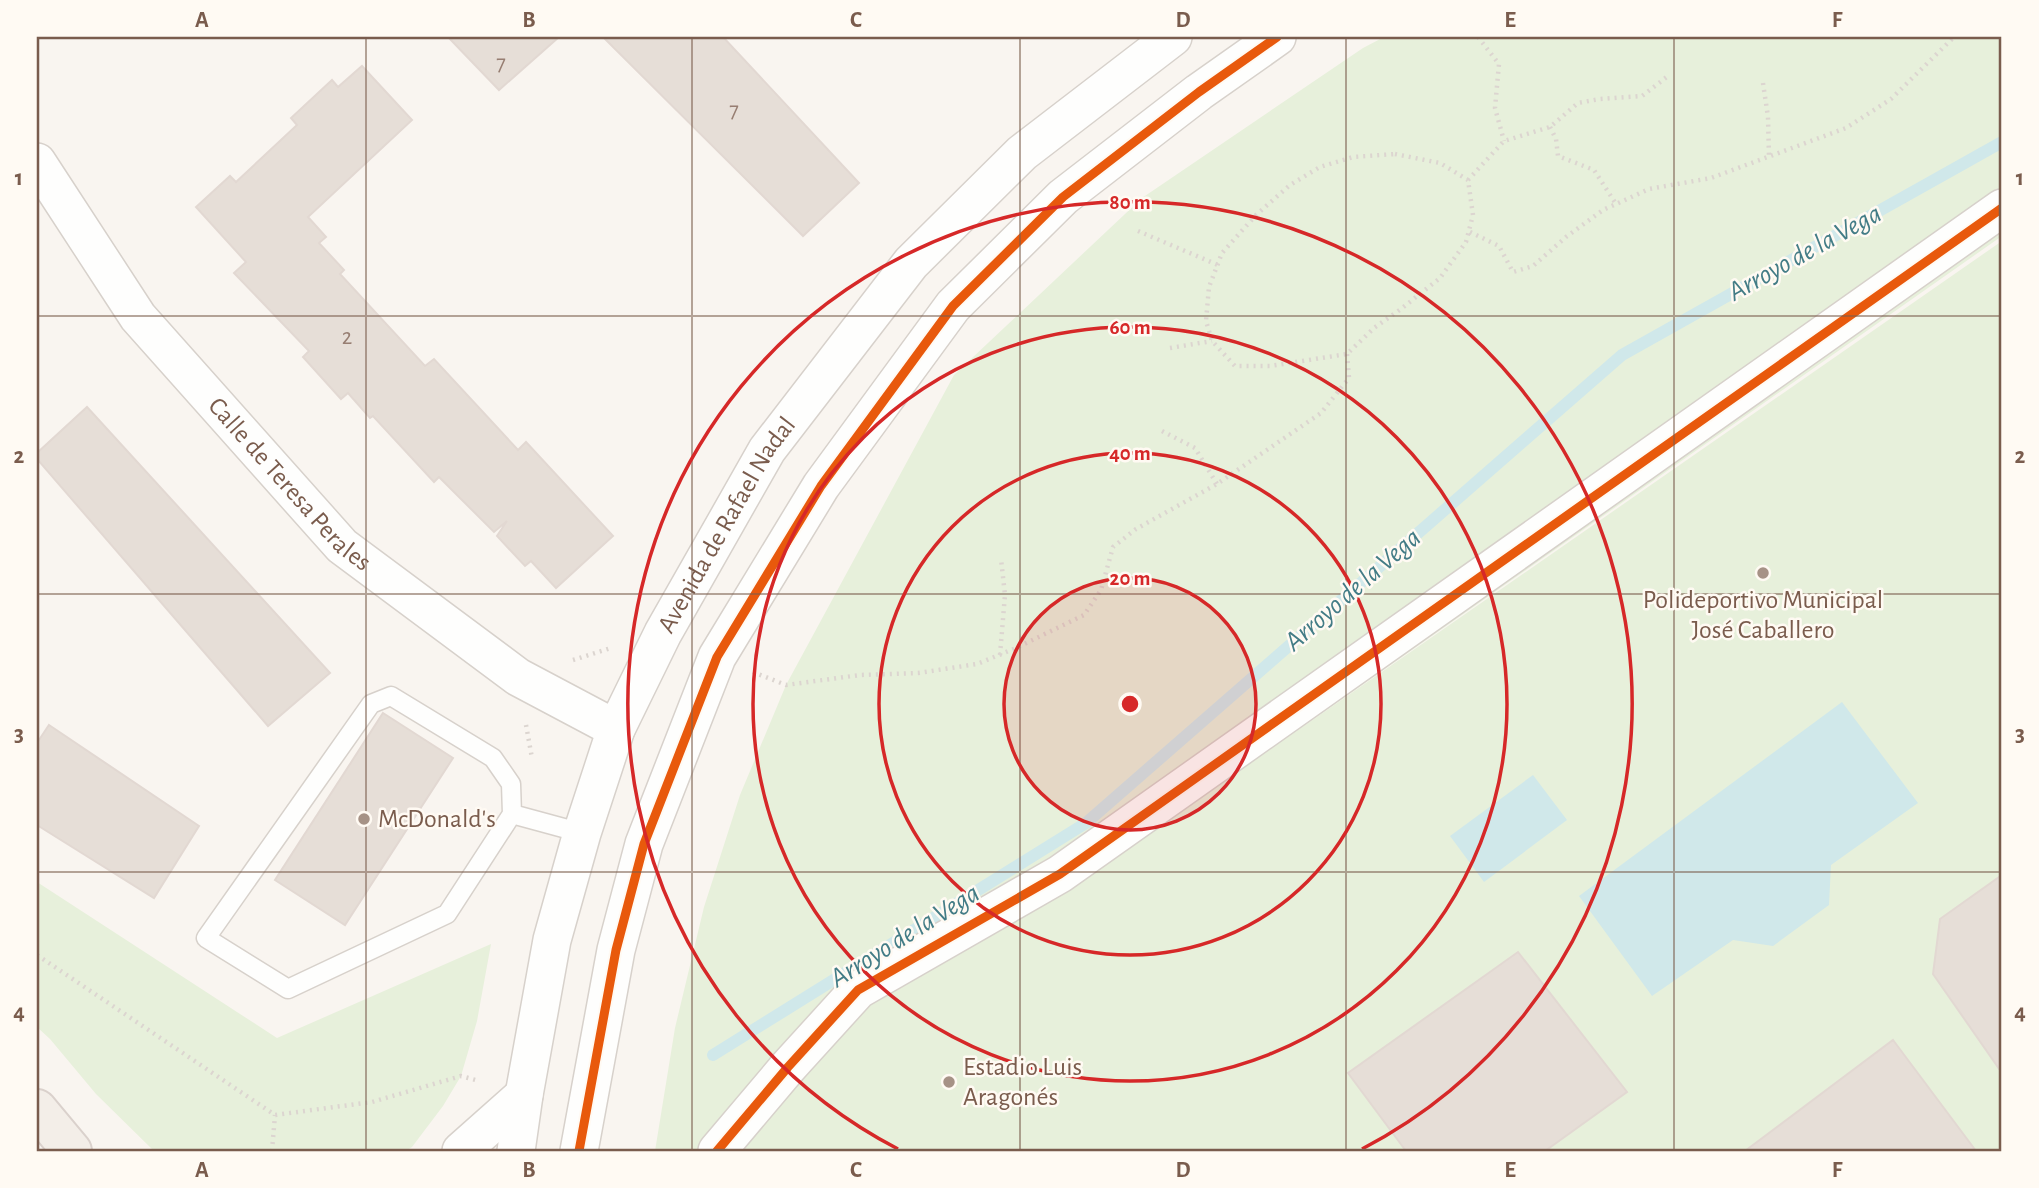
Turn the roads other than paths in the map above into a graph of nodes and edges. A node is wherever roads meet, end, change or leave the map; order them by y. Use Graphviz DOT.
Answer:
graph roads {
  1 [pos="1173,37"];
  2 [pos="1278,37"];
  3 [pos="37,162"];
  4 [pos="2002,208"];
  5 [pos="617,729"];
  6 [pos="512,814"];
  7 [pos="582,833"];
  8 [pos="524,1095"];
  9 [pos="37,1109"];
  10 [pos="72,1151"];
  11 [pos="461,1151"];
  12 [pos="516,1151"];
  13 [pos="579,1151"];
  14 [pos="717,1151"];
  1 -- 5 [label="street, Avenida de Rafael Nadal"];
  2 -- 13 [label="street"];
  3 -- 5 [label="street, Calle de Teresa Perales"];
  4 -- 14 [label="street"];
  5 -- 7 [label="street, Avenida de Rafael Nadal"];
  6 -- 6 [label="lane"];
  6 -- 7 [label="lane"];
  7 -- 8 [label="street, Avenida de Rafael Nadal"];
  8 -- 11 [label="street"];
  8 -- 12 [label="street, Avenida de Rafael Nadal"];
  9 -- 10 [label="main road"];
}
